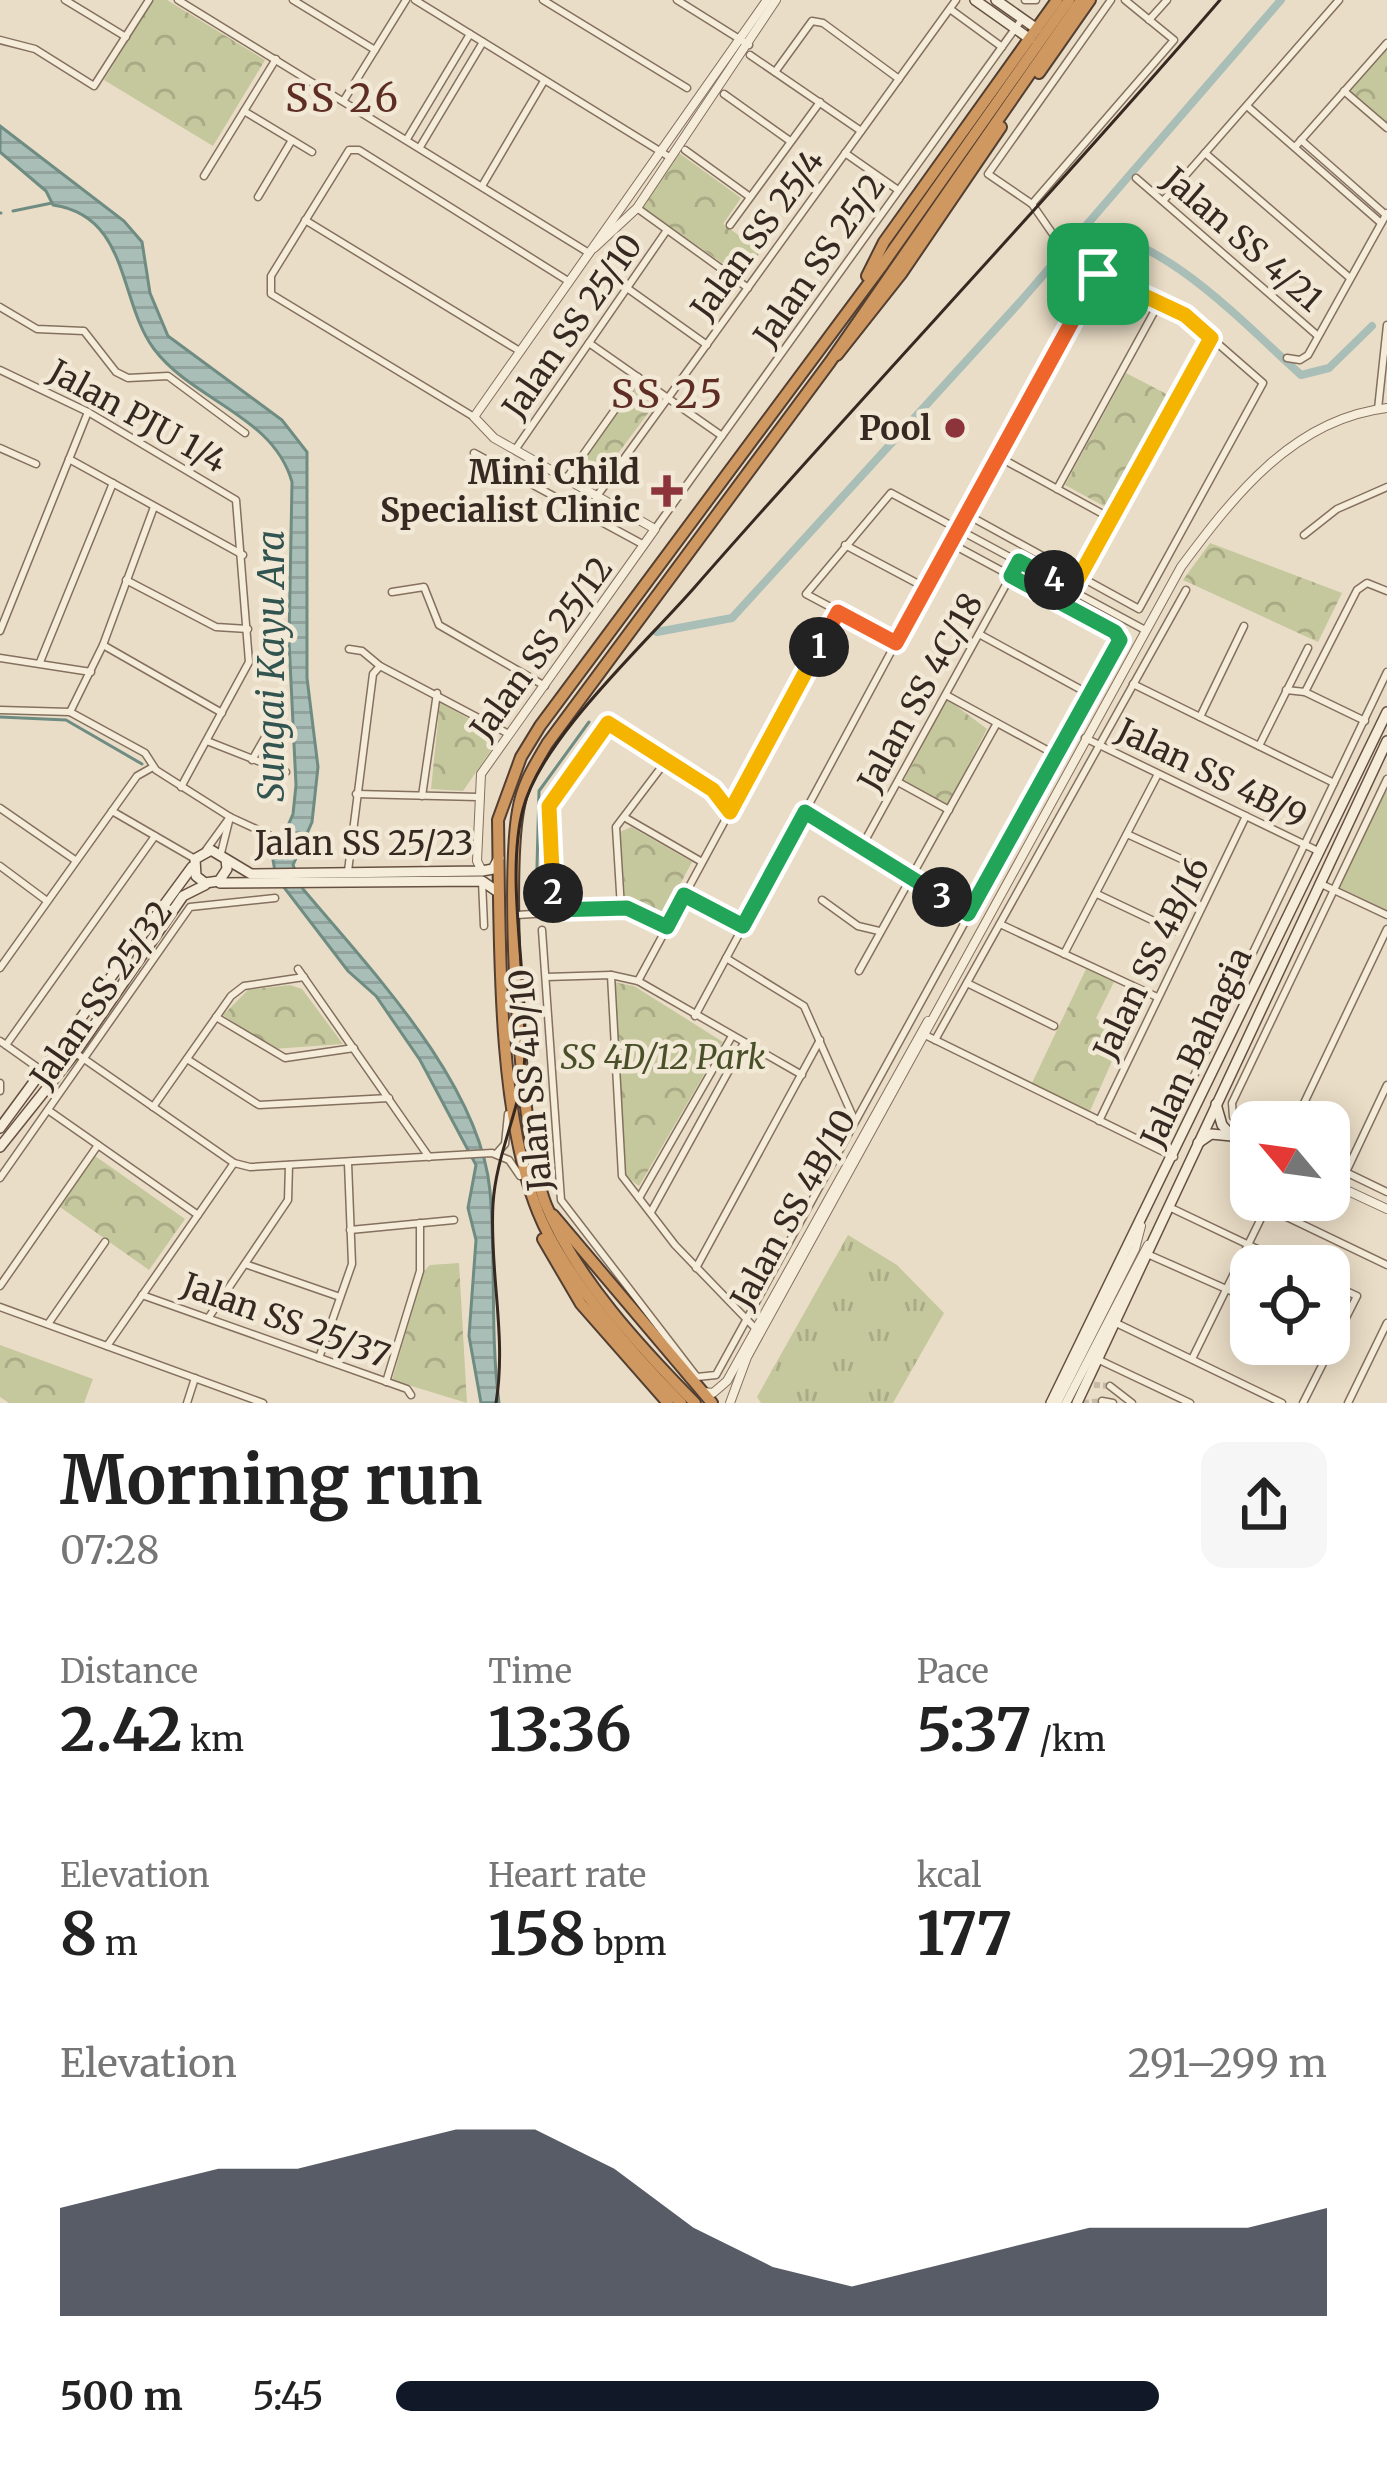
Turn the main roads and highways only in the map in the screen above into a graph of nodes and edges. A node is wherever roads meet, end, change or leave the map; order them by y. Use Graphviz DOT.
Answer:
graph roads {
  1 [pos="976,0"];
  2 [pos="996,0"];
  3 [pos="1058,0"];
  4 [pos="1077,1"];
  5 [pos="1018,23"];
  6 [pos="1034,34"];
  7 [pos="860,290"];
  8 [pos="830,362"];
  9 [pos="1387,712"];
  10 [pos="1387,741"];
  11 [pos="1382,764"];
  12 [pos="1345,797"];
  13 [pos="1357,803"];
  14 [pos="223,856"];
  15 [pos="499,858"];
  16 [pos="195,862"];
  17 [pos="482,876"];
  18 [pos="260,878"];
  19 [pos="212,884"];
  20 [pos="501,896"];
  21 [pos="505,983"];
  22 [pos="1237,1025"];
  23 [pos="1250,1030"];
  24 [pos="1222,1056"];
  25 [pos="1235,1062"];
  26 [pos="1216,1102"];
  27 [pos="0,1128"];
  28 [pos="0,1147"];
  29 [pos="1195,1147"];
  30 [pos="550,1214"];
  31 [pos="607,1307"];
  32 [pos="1059,1402"];
  33 [pos="668,1403"];
  34 [pos="681,1403"];
  35 [pos="695,1403"];
  36 [pos="712,1403"];
  37 [pos="1077,1403"];
  1 -- 5 [label="main road"];
  2 -- 5 [label="main road"];
  3 -- 6 [label="highway"];
  4 -- 7 [label="highway"];
  4 -- 8 [label="highway"];
  4 -- 8 [label="highway"];
  5 -- 6 [label="main road"];
  6 -- 7 [label="highway"];
  7 -- 15 [label="highway"];
  8 -- 30 [label="highway"];
  9 -- 12 [label="main road, Jalan Bahagia"];
  10 -- 11 [label="main road, Jalan Bahagia"];
  11 -- 13 [label="main road, Jalan Bahagia"];
  12 -- 13 [label="main road"];
  12 -- 22 [label="main road, Jalan Bahagia"];
  13 -- 23 [label="main road, Jalan Bahagia"];
  14 -- 16 [label="main road"];
  14 -- 18 [label="main road, Jalan SS 25/23"];
  14 -- 19 [label="main road"];
  15 -- 17 [label="main road, Jalan SS 25/23"];
  15 -- 20 [label="highway"];
  16 -- 19 [label="main road"];
  16 -- 27 [label="main road"];
  17 -- 18 [label="main road, Jalan SS 25/23"];
  17 -- 20 [label="main road, Jalan SS 25/23"];
  18 -- 19 [label="main road, Jalan SS 25/23"];
  19 -- 28 [label="main road"];
  20 -- 21 [label="highway"];
  21 -- 31 [label="highway"];
  21 -- 33 [label="highway"];
  22 -- 23 [label="main road"];
  22 -- 24 [label="main road, Jalan Bahagia"];
  23 -- 25 [label="main road, Jalan Bahagia"];
  24 -- 25 [label="main road"];
  24 -- 32 [label="main road, Jalan Bahagia"];
  25 -- 26 [label="main road, Jalan Bahagia"];
  26 -- 29 [label="main road, Jalan Bahagia"];
  26 -- 29 [label="main road"];
  29 -- 37 [label="main road, Jalan Bahagia"];
  30 -- 31 [label="highway"];
  30 -- 36 [label="highway"];
  31 -- 34 [label="highway"];
  31 -- 35 [label="highway"];
}
